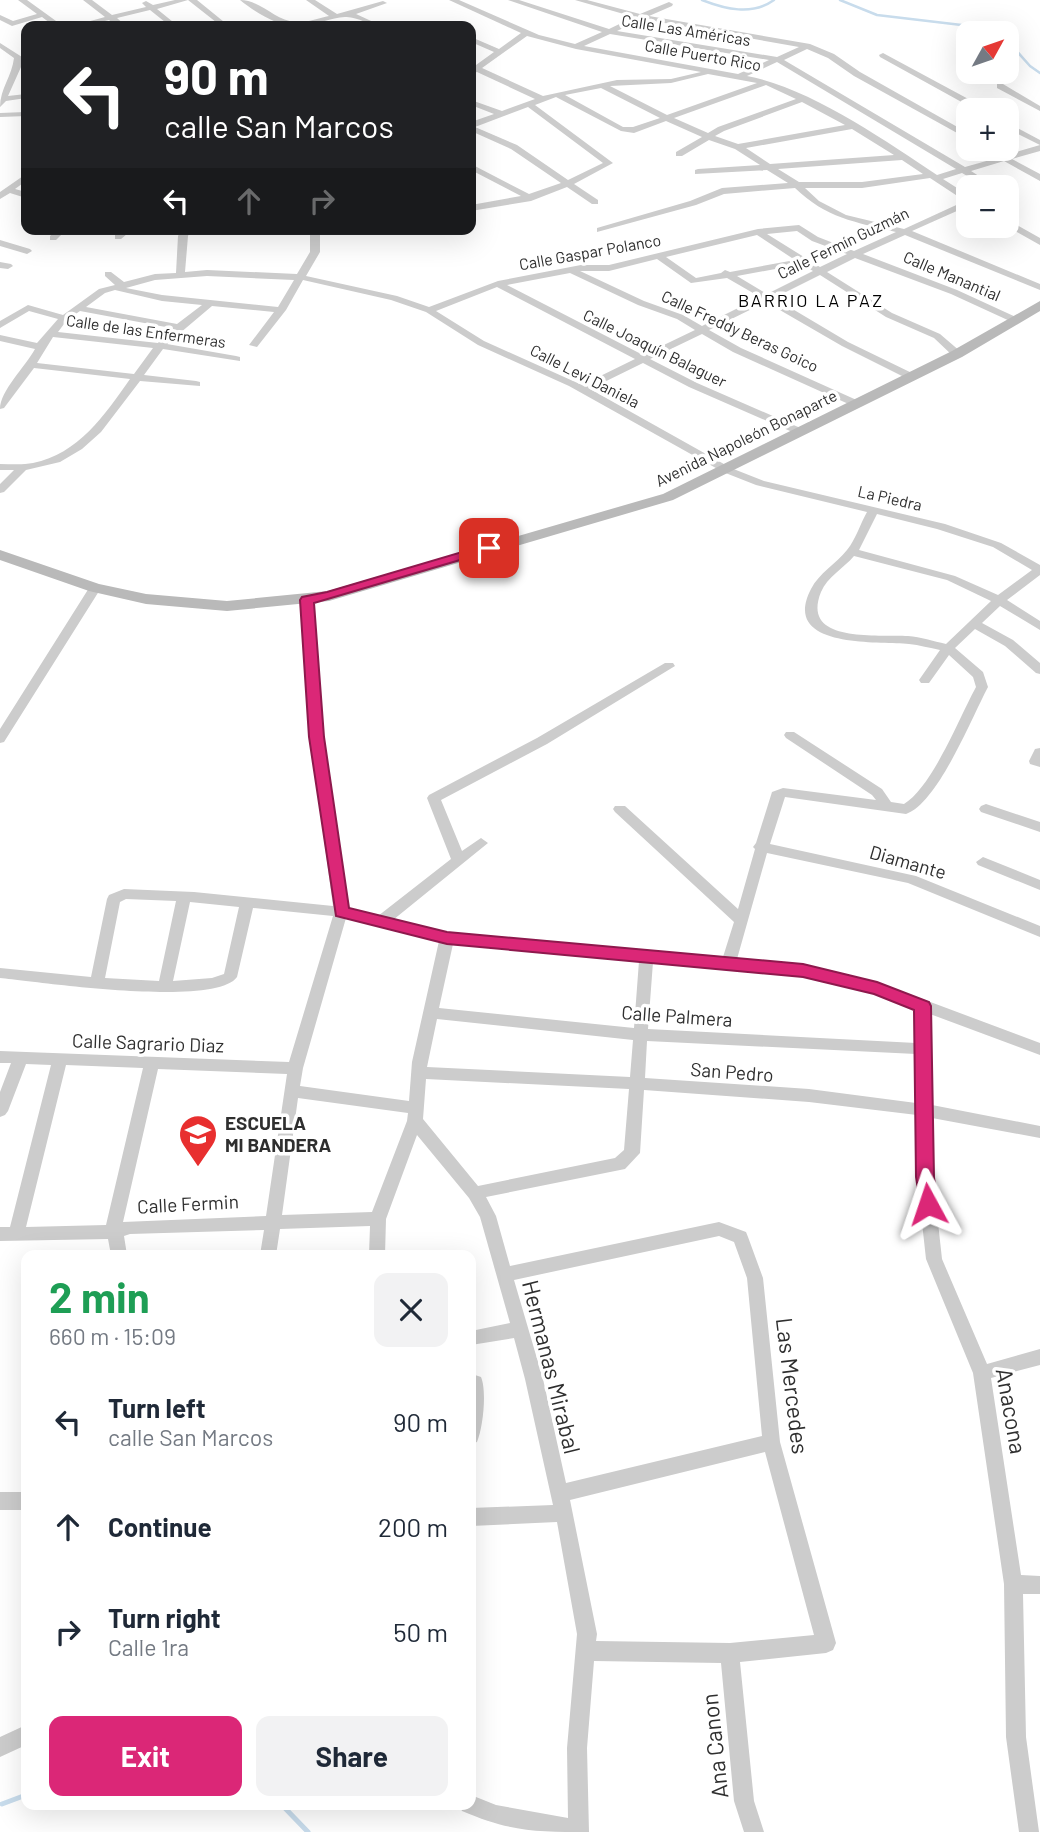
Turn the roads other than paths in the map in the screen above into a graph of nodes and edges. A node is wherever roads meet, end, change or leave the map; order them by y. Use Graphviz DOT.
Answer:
graph roads {
  1 [pos="22,0"];
  2 [pos="87,0"];
  3 [pos="142,0"];
  4 [pos="184,0"];
  5 [pos="192,0"];
  6 [pos="244,0"];
  7 [pos="310,0"];
  8 [pos="453,0"];
  9 [pos="475,0"];
  10 [pos="512,0"];
  11 [pos="579,0"];
  12 [pos="383,3"];
  13 [pos="669,4"];
  14 [pos="463,5"];
  15 [pos="150,8"];
  16 [pos="44,14"];
  17 [pos="349,14"];
  18 [pos="0,17"];
  19 [pos="335,17"];
  20 [pos="641,17"];
  21 [pos="112,18"];
  22 [pos="21,21"];
  23 [pos="22,21"];
  24 [pos="53,21"];
  25 [pos="98,21"];
  26 [pos="116,21"];
  27 [pos="167,21"];
  28 [pos="219,21"];
  29 [pos="281,21"];
  30 [pos="318,21"];
  31 [pos="366,21"];
  32 [pos="610,32"];
  33 [pos="526,33"];
  34 [pos="476,41"];
  35 [pos="0,46"];
  36 [pos="807,46"];
  37 [pos="576,47"];
  38 [pos="16,50"];
  39 [pos="499,52"];
  40 [pos="883,55"];
  41 [pos="0,56"];
  42 [pos="777,60"];
  43 [pos="476,66"];
  44 [pos="476,70"];
  45 [pos="709,72"];
  46 [pos="741,76"];
  47 [pos="766,82"];
  48 [pos="602,85"];
  49 [pos="1000,86"];
  50 [pos="557,94"];
  51 [pos="21,97"];
  52 [pos="960,98"];
  53 [pos="542,99"];
  54 [pos="803,99"];
  55 [pos="2,102"];
  56 [pos="527,103"];
  57 [pos="476,104"];
  58 [pos="1040,109"];
  59 [pos="500,113"];
  60 [pos="21,114"];
  61 [pos="0,115"];
  62 [pos="668,119"];
  63 [pos="476,124"];
  64 [pos="850,127"];
  65 [pos="476,128"];
  66 [pos="956,130"];
  67 [pos="1019,131"];
  68 [pos="707,136"];
  69 [pos="1040,143"];
  70 [pos="738,147"];
  71 [pos="1040,148"];
  72 [pos="679,154"];
  73 [pos="1019,155"];
  74 [pos="902,157"];
  75 [pos="998,161"];
  76 [pos="1009,161"];
  77 [pos="766,166"];
  78 [pos="476,170"];
  79 [pos="964,170"];
  80 [pos="698,173"];
  81 [pos="972,175"];
  82 [pos="934,177"];
  83 [pos="1040,178"];
  84 [pos="21,181"];
  85 [pos="568,184"];
  86 [pos="797,185"];
  87 [pos="4,193"];
  88 [pos="956,193"];
  89 [pos="531,198"];
  90 [pos="595,202"];
  91 [pos="476,207"];
  92 [pos="956,207"];
  93 [pos="600,230"];
  94 [pos="1019,230"];
  95 [pos="758,232"];
  96 [pos="906,232"];
  97 [pos="56,235"];
  98 [pos="121,235"];
  99 [pos="184,235"];
  100 [pos="315,235"];
  101 [pos="118,237"];
  102 [pos="53,238"];
  103 [pos="1040,242"];
  104 [pos="0,243"];
  105 [pos="27,251"];
  106 [pos="857,253"];
  107 [pos="660,257"];
  108 [pos="804,261"];
  109 [pos="571,270"];
  110 [pos="820,271"];
  111 [pos="725,273"];
  112 [pos="108,274"];
  113 [pos="180,275"];
  114 [pos="300,276"];
  115 [pos="498,284"];
  116 [pos="118,287"];
  117 [pos="1040,287"];
  118 [pos="765,299"];
  119 [pos="209,304"];
  120 [pos="1040,305"];
  121 [pos="79,308"];
  122 [pos="281,310"];
  123 [pos="429,310"];
  124 [pos="64,318"];
  125 [pos="1015,320"];
  126 [pos="0,325"];
  127 [pos="180,327"];
  128 [pos="702,330"];
  129 [pos="52,334"];
  130 [pos="0,338"];
  131 [pos="254,345"];
  132 [pos="160,346"];
  133 [pos="40,347"];
  134 [pos="957,354"];
  135 [pos="236,359"];
  136 [pos="644,359"];
  137 [pos="31,365"];
  138 [pos="139,377"];
  139 [pos="912,377"];
  140 [pos="196,384"];
  141 [pos="582,389"];
  142 [pos="858,404"];
  143 [pos="0,406"];
  144 [pos="802,432"];
  145 [pos="0,467"];
  146 [pos="21,470"];
  147 [pos="727,470"];
  148 [pos="0,490"];
  149 [pos="873,510"];
  150 [pos="852,552"];
  151 [pos="0,555"];
  152 [pos="1040,570"];
  153 [pos="96,588"];
  154 [pos="307,600"];
  155 [pos="999,600"];
  156 [pos="974,623"];
  157 [pos="1040,626"];
  158 [pos="948,648"];
  159 [pos="668,666"];
  160 [pos="1040,670"];
  161 [pos="925,680"];
  162 [pos="790,735"];
  163 [pos="0,739"];
  164 [pos="1040,752"];
  165 [pos="1040,764"];
  166 [pos="887,806"];
  167 [pos="620,809"];
  168 [pos="986,809"];
  169 [pos="1040,827"];
  170 [pos="481,843"];
  171 [pos="760,846"];
  172 [pos="458,861"];
  173 [pos="983,862"];
  174 [pos="1040,885"];
  175 [pos="184,897"];
  176 [pos="247,903"];
  177 [pos="341,912"];
  178 [pos="741,920"];
  179 [pos="380,922"];
  180 [pos="1040,932"];
  181 [pos="447,938"];
  182 [pos="646,957"];
  183 [pos="729,963"];
  184 [pos="0,973"];
  185 [pos="97,981"];
  186 [pos="165,987"];
  187 [pos="923,1006"];
  188 [pos="430,1013"];
  189 [pos="643,1035"];
  190 [pos="924,1049"];
  191 [pos="1040,1049"];
  192 [pos="0,1057"];
  193 [pos="21,1058"];
  194 [pos="60,1060"];
  195 [pos="152,1063"];
  196 [pos="295,1068"];
  197 [pos="419,1073"];
  198 [pos="639,1085"];
  199 [pos="290,1091"];
  200 [pos="925,1110"];
  201 [pos="0,1111"];
  202 [pos="415,1114"];
  203 [pos="1040,1132"];
  204 [pos="475,1193"];
  205 [pos="378,1219"];
  206 [pos="273,1221"];
  207 [pos="113,1232"];
  208 [pos="8,1234"];
  209 [pos="119,1250"];
  210 [pos="269,1250"];
  211 [pos="377,1250"];
  212 [pos="505,1275"];
  213 [pos="520,1329"];
  214 [pos="476,1337"];
  215 [pos="1040,1356"];
  216 [pos="982,1373"];
  217 [pos="771,1443"];
  218 [pos="558,1494"];
  219 [pos="21,1501"];
  220 [pos="0,1502"];
  221 [pos="564,1513"];
  222 [pos="476,1517"];
  223 [pos="1013,1584"];
  224 [pos="1040,1585"];
  225 [pos="586,1651"];
  226 [pos="730,1653"];
  227 [pos="21,1737"];
  228 [pos="0,1747"];
  229 [pos="476,1807"];
  230 [pos="579,1831"];
  231 [pos="754,1832"];
  232 [pos="1029,1832"];
  1 -- 16 [label="street"];
  2 -- 21 [label="street"];
  3 -- 15 [label="street"];
  4 -- 15 [label="street"];
  5 -- 28 [label="street"];
  6 -- 29 [label="street"];
  7 -- 19 [label="street"];
  8 -- 14 [label="street, Calle Puerto Rico"];
  9 -- 14 [label="street"];
  10 -- 32 [label="street, Calle Las Américas"];
  11 -- 20 [label="street"];
  12 -- 17 [label="street"];
  13 -- 20 [label="street"];
  14 -- 33 [label="street, Calle Puerto Rico"];
  15 -- 21 [label="street"];
  15 -- 27 [label="street"];
  16 -- 23 [label="street"];
  16 -- 24 [label="street"];
  17 -- 19 [label="street"];
  17 -- 31 [label="street"];
  18 -- 22 [label="street"];
  19 -- 30 [label="street"];
  20 -- 32 [label="street"];
  20 -- 36 [label="street"];
  21 -- 25 [label="street"];
  21 -- 26 [label="street"];
  32 -- 37 [label="street"];
  32 -- 42 [label="street, Calle Las Américas"];
  33 -- 37 [label="street, Calle Puerto Rico"];
  33 -- 39 [label="street"];
  34 -- 39 [label="street"];
  35 -- 38 [label="street"];
  36 -- 42 [label="street"];
  36 -- 66 [label="street"];
  37 -- 45 [label="street, Calle Puerto Rico"];
  38 -- 41 [label="street"];
  38 -- 55 [label="street"];
  39 -- 43 [label="street"];
  40 -- 52 [label="street"];
  42 -- 46 [label="street"];
  42 -- 79 [label="street"];
  44 -- 53 [label="street"];
  45 -- 46 [label="street, Calle Puerto Rico"];
  45 -- 48 [label="street"];
  46 -- 47 [label="street, Calle Puerto Rico"];
  47 -- 54 [label="street, Calle Puerto Rico"];
  47 -- 62 [label="street"];
  48 -- 50 [label="street"];
  48 -- 62 [label="street"];
  49 -- 58 [label="street"];
  50 -- 53 [label="street"];
  50 -- 62 [label="street"];
  51 -- 55 [label="street"];
  53 -- 56 [label="street"];
  54 -- 64 [label="street, Calle Puerto Rico"];
  54 -- 68 [label="street"];
  56 -- 59 [label="street"];
  56 -- 85 [label="street"];
  57 -- 59 [label="street"];
  59 -- 63 [label="street"];
  60 -- 61 [label="street"];
  62 -- 68 [label="street"];
  64 -- 70 [label="street"];
  64 -- 74 [label="street, Calle Puerto Rico"];
  65 -- 85 [label="street"];
  67 -- 69 [label="street"];
  68 -- 70 [label="street"];
  68 -- 72 [label="street"];
  70 -- 77 [label="street"];
  71 -- 73 [label="street"];
  74 -- 77 [label="street"];
  74 -- 82 [label="street, Calle Puerto Rico"];
  75 -- 79 [label="street"];
  76 -- 83 [label="street"];
  77 -- 80 [label="street"];
  77 -- 86 [label="street"];
  78 -- 89 [label="street"];
  79 -- 81 [label="street"];
  79 -- 82 [label="street"];
  82 -- 86 [label="street"];
  82 -- 88 [label="street, Calle Puerto Rico"];
  84 -- 87 [label="street"];
  85 -- 89 [label="street"];
  85 -- 90 [label="street"];
  86 -- 93 [label="street"];
  86 -- 96 [label="street"];
  89 -- 91 [label="street"];
  92 -- 96 [label="street, Calle Fermín Guzmán"];
  94 -- 103 [label="street"];
  95 -- 106 [label="street, Calle Manantial"];
  95 -- 107 [label="street, Calle Gaspar Polanco"];
  95 -- 108 [label="street"];
  96 -- 106 [label="street, Calle Fermín Guzmán"];
  96 -- 117 [label="street"];
  97 -- 102 [label="street"];
  98 -- 101 [label="street"];
  99 -- 113 [label="street"];
  100 -- 114 [label="street"];
  104 -- 105 [label="street"];
  106 -- 110 [label="street, Calle Fermín Guzmán"];
  106 -- 125 [label="street, Calle Manantial"];
  107 -- 109 [label="street, Calle Gaspar Polanco"];
  107 -- 111 [label="street"];
  108 -- 110 [label="street"];
  108 -- 111 [label="street"];
  109 -- 115 [label="street, Calle Gaspar Polanco"];
  109 -- 128 [label="street, Calle Freddy Beras Goico"];
  110 -- 118 [label="street, Calle Fermín Guzmán"];
  110 -- 134 [label="street"];
  111 -- 118 [label="street"];
  112 -- 116 [label="street"];
  113 -- 114 [label="street, Calle Levi Daniela"];
  113 -- 116 [label="street, Calle Levi Daniela"];
  114 -- 122 [label="street"];
  114 -- 123 [label="street, Calle Levi Daniela"];
  115 -- 123 [label="street, Calle Gaspar Polanco"];
  115 -- 136 [label="street, Calle Joaquín Balaguer"];
  116 -- 119 [label="street"];
  116 -- 121 [label="street, Calle Levi Daniela"];
  118 -- 128 [label="street, Calle Fermín Guzmán"];
  118 -- 139 [label="street"];
  119 -- 122 [label="street"];
  119 -- 127 [label="street"];
  120 -- 125 [label="main road, Avenida Napoleón Bonaparte"];
  121 -- 124 [label="street, Calle Levi Daniela"];
  121 -- 127 [label="street"];
  122 -- 131 [label="street"];
  123 -- 141 [label="street, Calle Levi Daniela"];
  124 -- 126 [label="street"];
  124 -- 129 [label="street, Calle Levi Daniela"];
  125 -- 134 [label="main road, Avenida Napoleón Bonaparte"];
  127 -- 132 [label="street"];
  128 -- 136 [label="street, Calle Fermín Guzmán"];
  128 -- 142 [label="street, Calle Freddy Beras Goico"];
  129 -- 132 [label="street, Calle de las Enfermeras"];
  129 -- 133 [label="street, Calle Levi Daniela"];
  130 -- 133 [label="street"];
  132 -- 135 [label="street, Calle de las Enfermeras"];
  132 -- 138 [label="street"];
  133 -- 137 [label="street, Calle Levi Daniela"];
  134 -- 139 [label="main road, Avenida Napoleón Bonaparte"];
  136 -- 141 [label="street, Calle Fermín Guzmán"];
  136 -- 144 [label="street, Calle Joaquín Balaguer"];
  137 -- 138 [label="street"];
  137 -- 143 [label="street, Calle Levi Daniela"];
  138 -- 140 [label="street"];
  138 -- 146 [label="street"];
  139 -- 142 [label="main road, Avenida Napoleón Bonaparte"];
  141 -- 147 [label="street, Calle Levi Daniela"];
  142 -- 144 [label="main road, Avenida Napoleón Bonaparte"];
  144 -- 147 [label="main road, Avenida Napoleón Bonaparte"];
  145 -- 146 [label="street"];
  146 -- 148 [label="street"];
  147 -- 149 [label="street, La Piedra"];
  147 -- 154 [label="main road, Avenida Napoleón Bonaparte"];
  149 -- 150 [label="street"];
  149 -- 152 [label="street, La Piedra"];
  150 -- 155 [label="street"];
  150 -- 158 [label="street"];
  151 -- 153 [label="main road, Avenida Napoleón Bonaparte"];
  152 -- 155 [label="street"];
  153 -- 154 [label="main road, Avenida Napoleón Bonaparte"];
  153 -- 163 [label="street"];
  154 -- 177 [label="street"];
  155 -- 156 [label="street"];
  155 -- 157 [label="street"];
  156 -- 158 [label="street"];
  156 -- 160 [label="street"];
  158 -- 161 [label="street"];
  158 -- 166 [label="street"];
  159 -- 172 [label="street"];
  162 -- 166 [label="street"];
  164 -- 165 [label="street"];
  166 -- 171 [label="street"];
  167 -- 178 [label="street"];
  168 -- 169 [label="street"];
  170 -- 172 [label="street"];
  171 -- 178 [label="street"];
  171 -- 180 [label="street, Diamante"];
  172 -- 179 [label="street"];
  173 -- 174 [label="street"];
  175 -- 176 [label="street"];
  175 -- 185 [label="street"];
  175 -- 186 [label="street"];
  176 -- 177 [label="street"];
  176 -- 186 [label="street"];
  177 -- 179 [label="street"];
  177 -- 196 [label="street"];
  178 -- 183 [label="street"];
  179 -- 181 [label="street"];
  181 -- 182 [label="street"];
  181 -- 188 [label="street"];
  182 -- 183 [label="street"];
  182 -- 189 [label="street"];
  183 -- 187 [label="street"];
  184 -- 185 [label="street"];
  185 -- 186 [label="street"];
  187 -- 190 [label="street, Anacona"];
  187 -- 191 [label="street"];
  188 -- 189 [label="street, Calle Palmera"];
  188 -- 197 [label="street"];
  189 -- 190 [label="street, Calle Palmera"];
  189 -- 198 [label="street"];
  190 -- 200 [label="street, Anacona"];
  192 -- 193 [label="street, Calle Sagrario Diaz"];
  193 -- 194 [label="street, Calle Sagrario Diaz"];
  193 -- 201 [label="street"];
  194 -- 195 [label="street, Calle Sagrario Diaz"];
  194 -- 208 [label="street"];
  195 -- 196 [label="street, Calle Sagrario Diaz"];
  195 -- 207 [label="street"];
  196 -- 199 [label="street"];
  197 -- 198 [label="street, San Pedro"];
  197 -- 202 [label="street"];
  198 -- 200 [label="street, San Pedro"];
  198 -- 204 [label="street"];
  199 -- 202 [label="street"];
  199 -- 206 [label="street"];
  200 -- 203 [label="street, San Pedro"];
  200 -- 216 [label="street, Anacona"];
  202 -- 204 [label="street, Hermanas Mirabal"];
  202 -- 205 [label="street"];
  204 -- 212 [label="street, Hermanas Mirabal"];
  205 -- 206 [label="street, Calle Fermin"];
  205 -- 211 [label="street"];
  206 -- 207 [label="street, Calle Fermin"];
  206 -- 210 [label="street"];
  207 -- 208 [label="street, Calle Fermin"];
  207 -- 209 [label="street"];
  212 -- 213 [label="street, Hermanas Mirabal"];
  212 -- 217 [label="street, Las Mercedes"];
  213 -- 214 [label="street"];
  213 -- 218 [label="street, Hermanas Mirabal"];
  215 -- 216 [label="street"];
  216 -- 223 [label="street, Anacona"];
  217 -- 218 [label="street"];
  217 -- 226 [label="street, Las Mercedes"];
  218 -- 221 [label="street, Hermanas Mirabal"];
  219 -- 220 [label="street"];
  221 -- 222 [label="street"];
  221 -- 225 [label="street, Hermanas Mirabal"];
  223 -- 224 [label="street"];
  223 -- 232 [label="street, Anacona"];
  225 -- 226 [label="street"];
  225 -- 230 [label="street, Hermanas Mirabal"];
  226 -- 231 [label="street, Ana Canon"];
  227 -- 228 [label="street"];
  229 -- 230 [label="street"];
}
